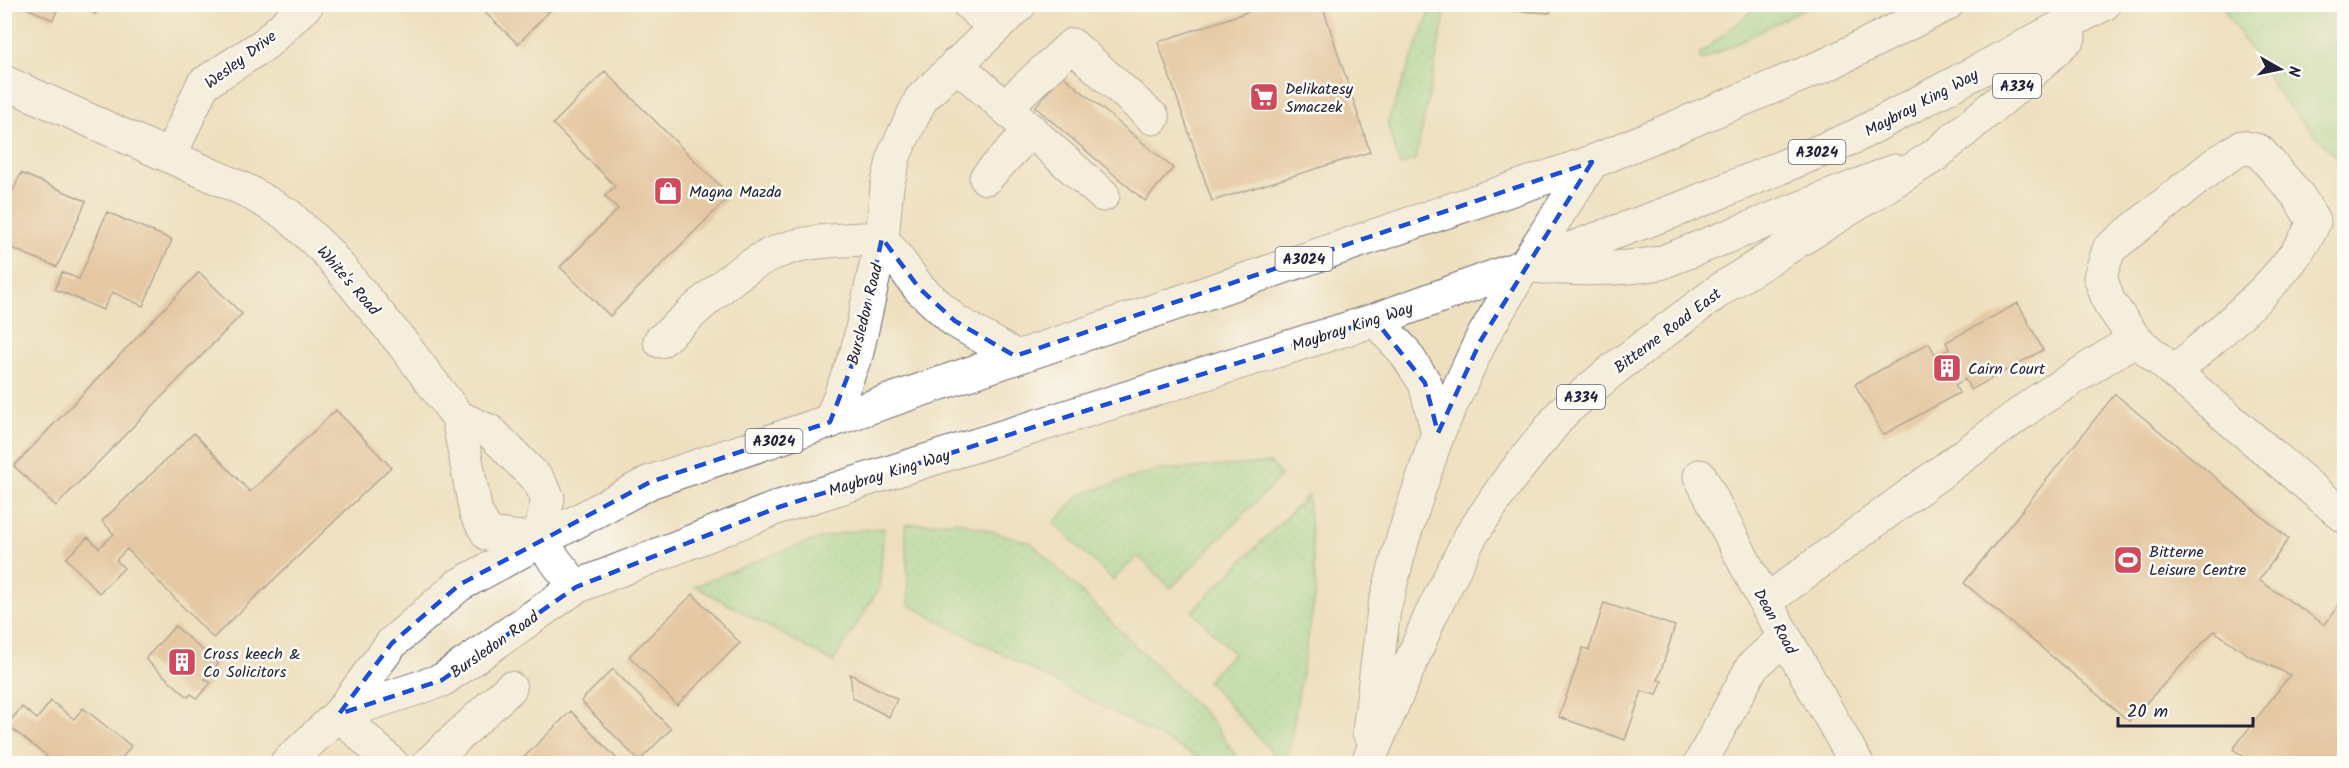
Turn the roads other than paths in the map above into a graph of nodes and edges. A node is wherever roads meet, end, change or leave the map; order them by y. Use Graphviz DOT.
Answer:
graph roads {
  1 [pos="308,4"];
  2 [pos="969,4"];
  3 [pos="1020,4"];
  4 [pos="1947,4"];
  5 [pos="2100,8"];
  6 [pos="1917,15"];
  7 [pos="995,27"];
  8 [pos="957,64"];
  9 [pos="4,82"];
  10 [pos="1005,107"];
  11 [pos="1153,118"];
  12 [pos="1031,130"];
  13 [pos="170,156"];
  14 [pos="1934,156"];
  15 [pos="1592,162"];
  16 [pos="986,178"];
  17 [pos="1103,195"];
  18 [pos="882,238"];
  19 [pos="1525,265"];
  20 [pos="1375,320"];
  21 [pos="2135,339"];
  22 [pos="660,341"];
  23 [pos="1015,357"];
  24 [pos="2175,372"];
  25 [pos="458,417"];
  26 [pos="830,422"];
  27 [pos="1438,433"];
  28 [pos="1700,476"];
  29 [pos="2344,516"];
  30 [pos="538,540"];
  31 [pos="576,587"];
  32 [pos="1765,602"];
  33 [pos="1785,637"];
  34 [pos="510,688"];
  35 [pos="339,714"];
  36 [pos="286,764"];
  37 [pos="392,764"];
  38 [pos="428,764"];
  39 [pos="1366,764"];
  40 [pos="1700,764"];
  41 [pos="1857,764"];
  1 -- 13 [label="main road, Wesley Drive"];
  2 -- 7 [label="main road"];
  3 -- 7 [label="main road, Bursledon Road"];
  4 -- 6 [label="main road, A3024"];
  5 -- 14 [label="main road, Bitterne Road East / A334"];
  5 -- 19 [label="main road, Maybray King Way / A3024"];
  6 -- 15 [label="main road, A3024"];
  7 -- 8 [label="main road, Bursledon Road"];
  8 -- 10 [label="main road"];
  8 -- 18 [label="main road, Bursledon Road"];
  9 -- 13 [label="main road, White's Road"];
  10 -- 11 [label="main road"];
  10 -- 12 [label="main road"];
  12 -- 16 [label="main road"];
  12 -- 17 [label="main road"];
  13 -- 25 [label="main road, White's Road"];
  14 -- 19 [label="main road"];
  14 -- 39 [label="main road, Bitterne Road East / A334"];
  15 -- 19 [label="main road, Bitterne Road East / A334"];
  15 -- 23 [label="main road, A3024"];
  18 -- 22 [label="main road"];
  18 -- 23 [label="main road, Bursledon Road"];
  18 -- 26 [label="main road, Bursledon Road"];
  19 -- 20 [label="main road, Maybray King Way / A3024"];
  19 -- 27 [label="main road, Bitterne Road East / A334"];
  20 -- 27 [label="main road"];
  20 -- 31 [label="main road, Maybray King Way / A3024"];
  21 -- 24 [label="main road"];
  21 -- 24 [label="main road"];
  21 -- 32 [label="main road"];
  23 -- 26 [label="main road, A3024"];
  24 -- 29 [label="main road"];
  25 -- 30 [label="main road, White's Road"];
  25 -- 30 [label="main road"];
  26 -- 30 [label="main road, A3024"];
  27 -- 39 [label="main road, Bitterne Road East / A334"];
  28 -- 32 [label="main road, Dean Road"];
  30 -- 31 [label="main road"];
  30 -- 35 [label="main road, Bursledon Road / A3024"];
  31 -- 35 [label="main road, Bursledon Road / A3024"];
  32 -- 33 [label="main road, Dean Road"];
  33 -- 40 [label="main road"];
  33 -- 41 [label="main road, Dean Road"];
  34 -- 38 [label="main road"];
  35 -- 36 [label="main road, Bursledon Road / A3024"];
  35 -- 37 [label="main road"];
}
